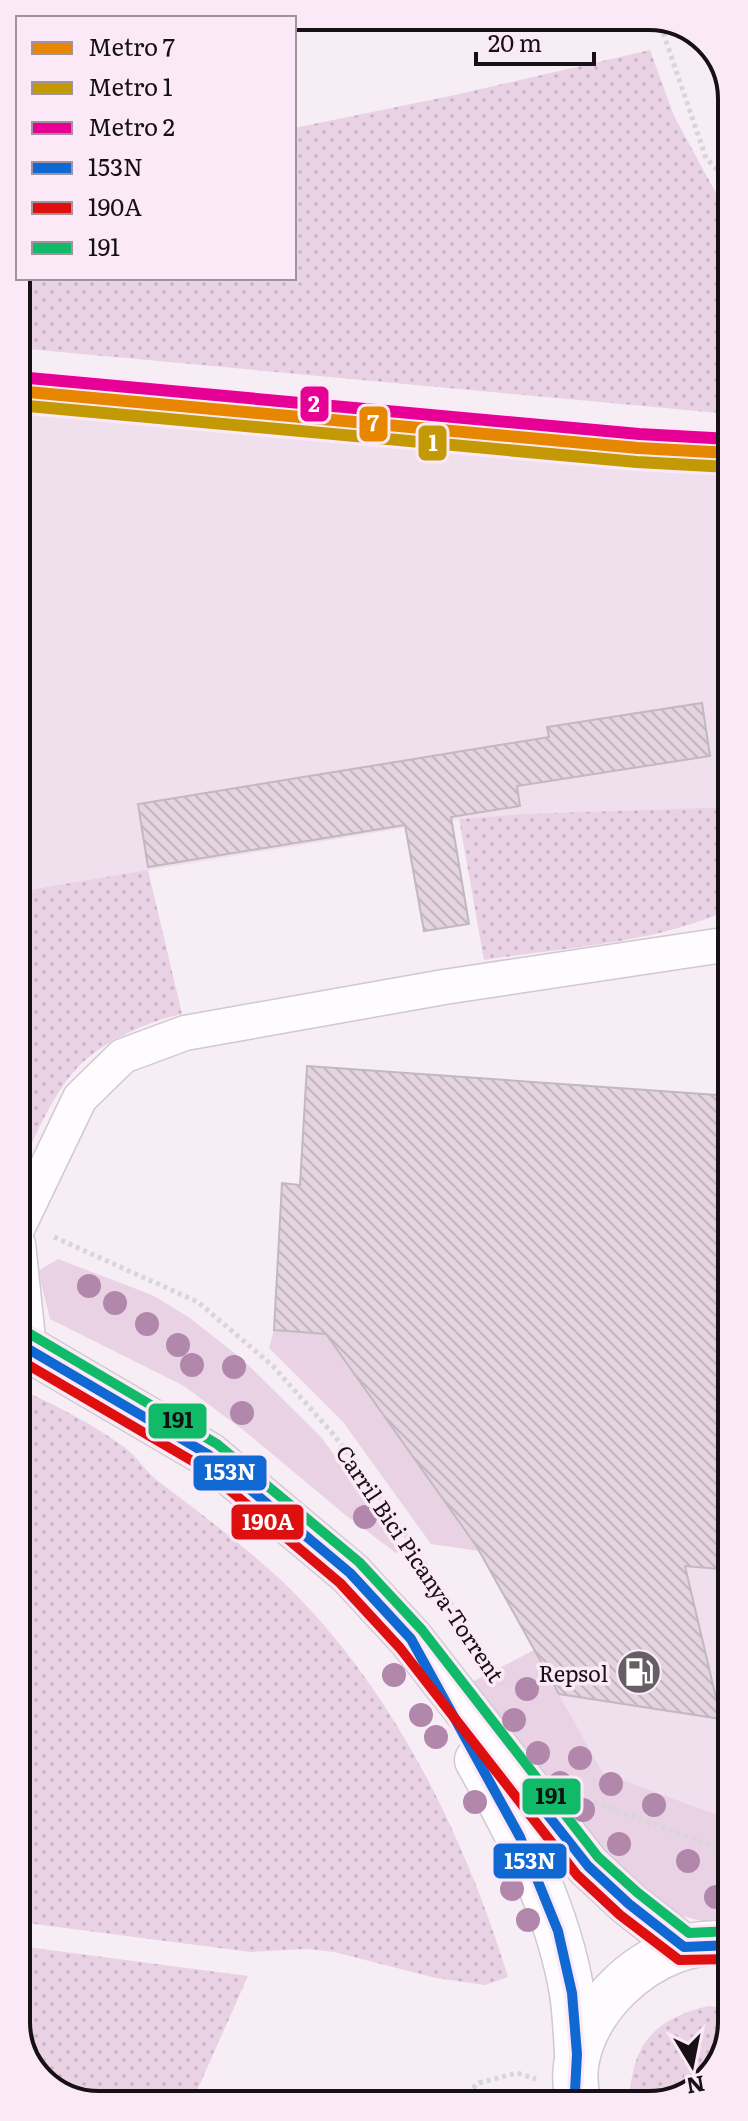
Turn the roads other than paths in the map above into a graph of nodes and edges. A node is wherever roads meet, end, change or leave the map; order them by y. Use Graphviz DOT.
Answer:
graph roads {
  1 [pos="718,946"];
  2 [pos="30,1227"];
  3 [pos="30,1350"];
  4 [pos="411,1639"];
  5 [pos="718,1943"];
  6 [pos="577,2082"];
  1 -- 2 [label="street"];
  3 -- 4 [label="street"];
  4 -- 5 [label="street"];
  4 -- 6 [label="street"];
  5 -- 6 [label="street"];
}
